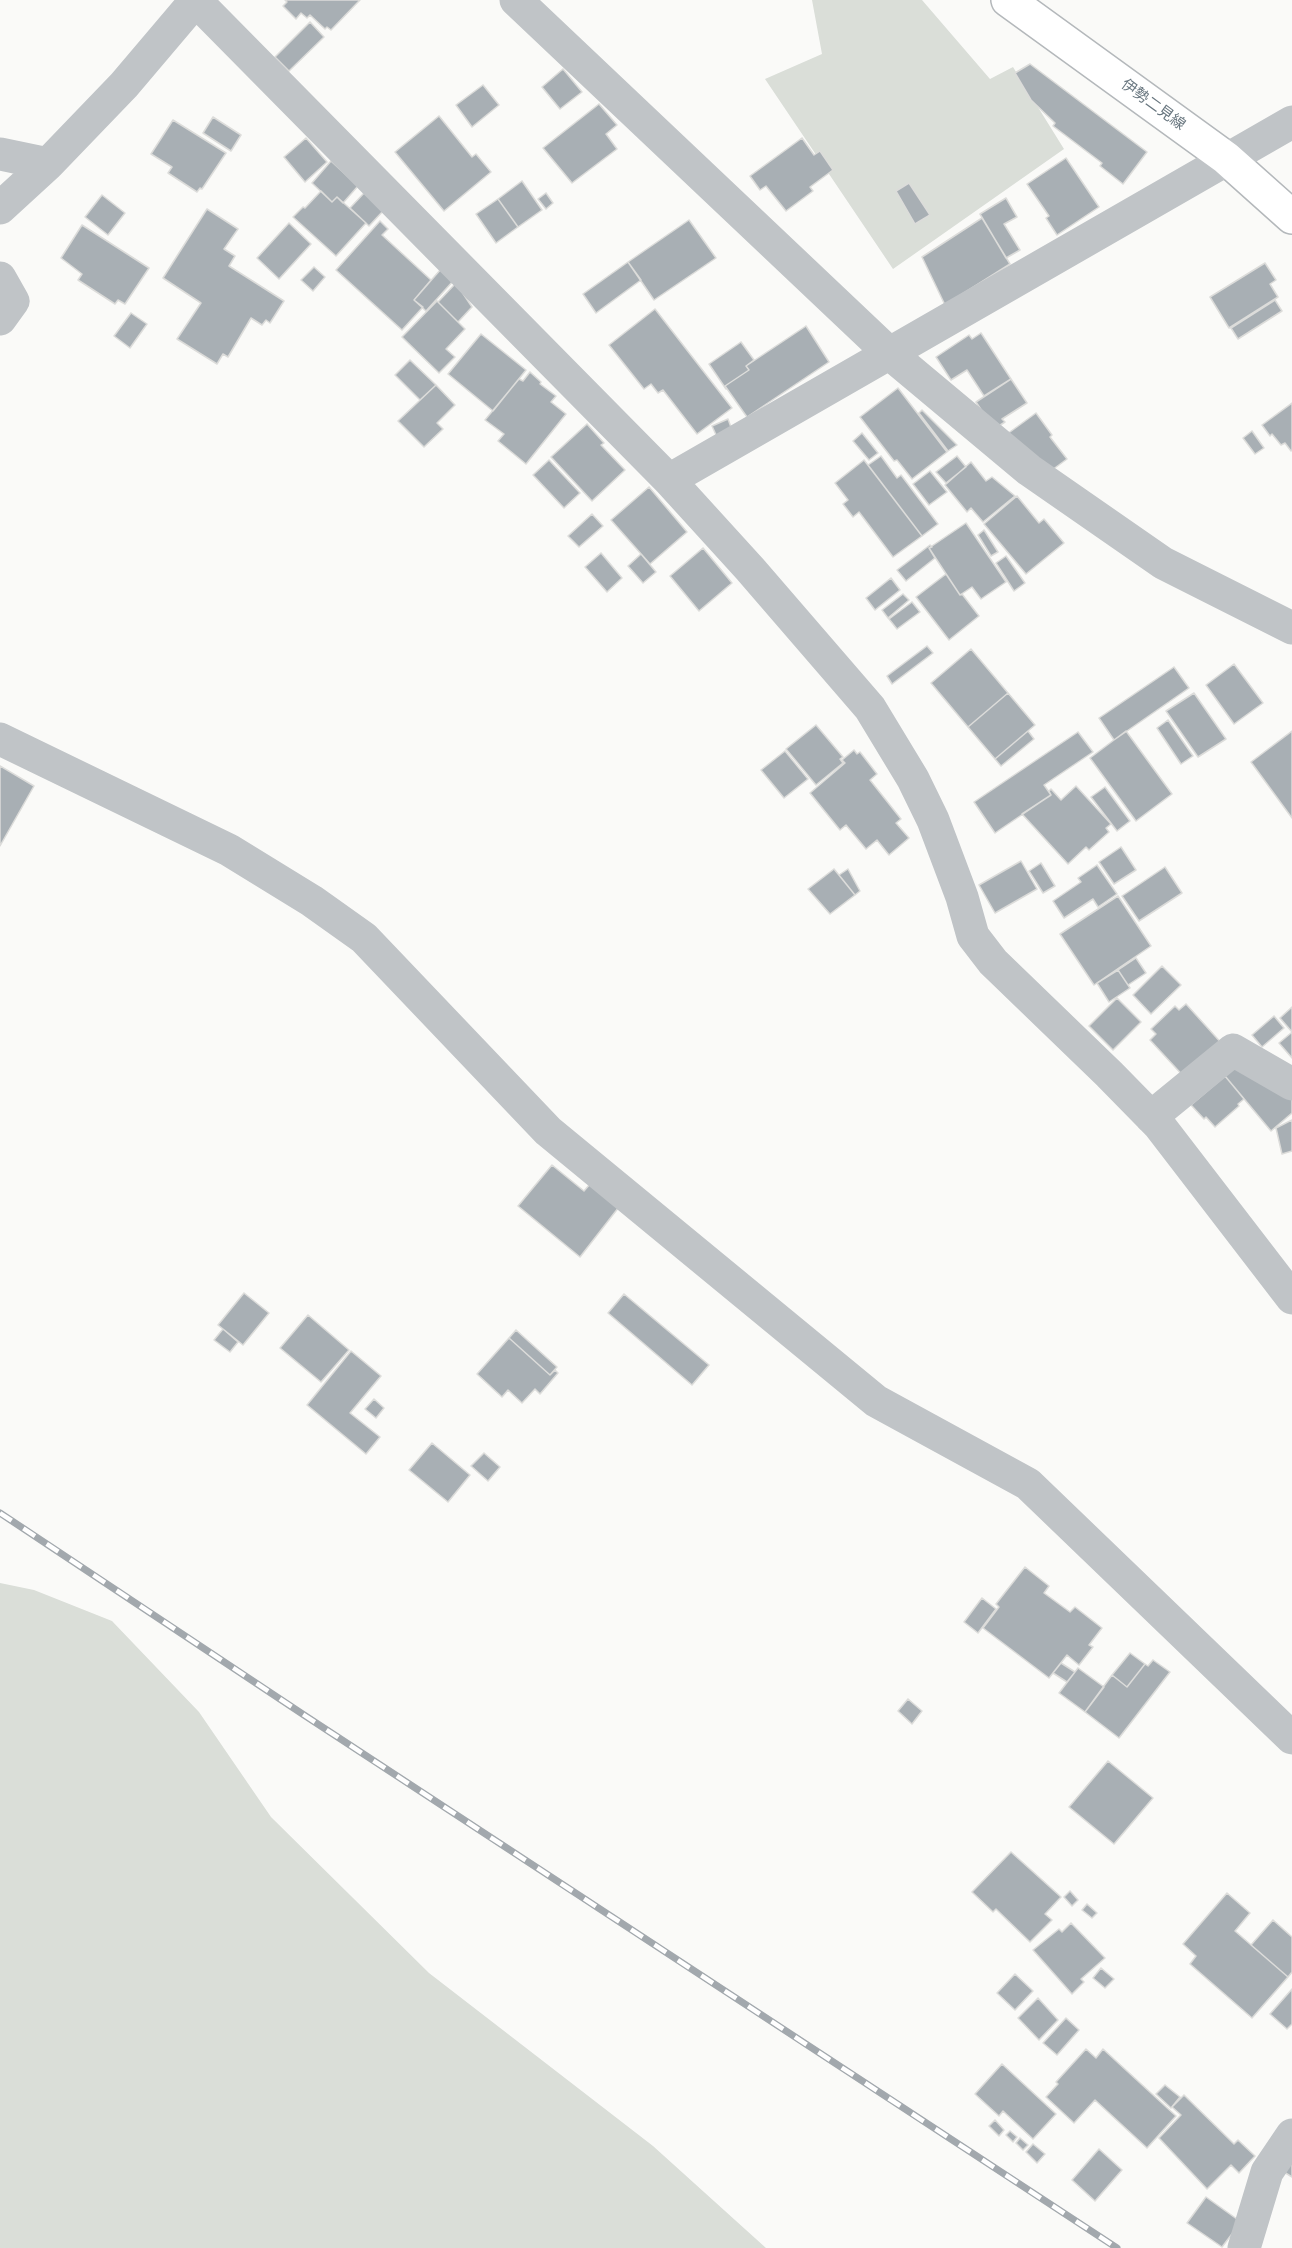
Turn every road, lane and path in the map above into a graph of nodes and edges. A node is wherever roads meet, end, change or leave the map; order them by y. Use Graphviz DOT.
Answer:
graph roads {
  1 [pos="195,0"];
  2 [pos="516,0"];
  3 [pos="1008,0"];
  4 [pos="1292,122"];
  5 [pos="0,154"];
  6 [pos="1227,158"];
  7 [pos="48,164"];
  8 [pos="0,208"];
  9 [pos="1292,218"];
  10 [pos="0,278"];
  11 [pos="0,319"];
  12 [pos="889,353"];
  13 [pos="669,480"];
  14 [pos="1292,628"];
  15 [pos="0,739"];
  16 [pos="1292,1084"];
  17 [pos="1151,1117"];
  18 [pos="1292,1298"];
  19 [pos="1292,1738"];
  20 [pos="1292,2135"];
  21 [pos="1244,2248"];
  1 -- 7 [label="street"];
  1 -- 13 [label="street"];
  2 -- 12 [label="street"];
  3 -- 6 [label="main road, 伊勢二見線"];
  4 -- 6 [label="street"];
  5 -- 7 [label="street"];
  6 -- 9 [label="main road, 伊勢二見線"];
  6 -- 12 [label="street"];
  7 -- 8 [label="street"];
  10 -- 11 [label="street"];
  12 -- 13 [label="street"];
  12 -- 14 [label="street"];
  13 -- 17 [label="street"];
  15 -- 19 [label="street"];
  16 -- 17 [label="street"];
  17 -- 18 [label="street"];
  20 -- 21 [label="street"];
}
